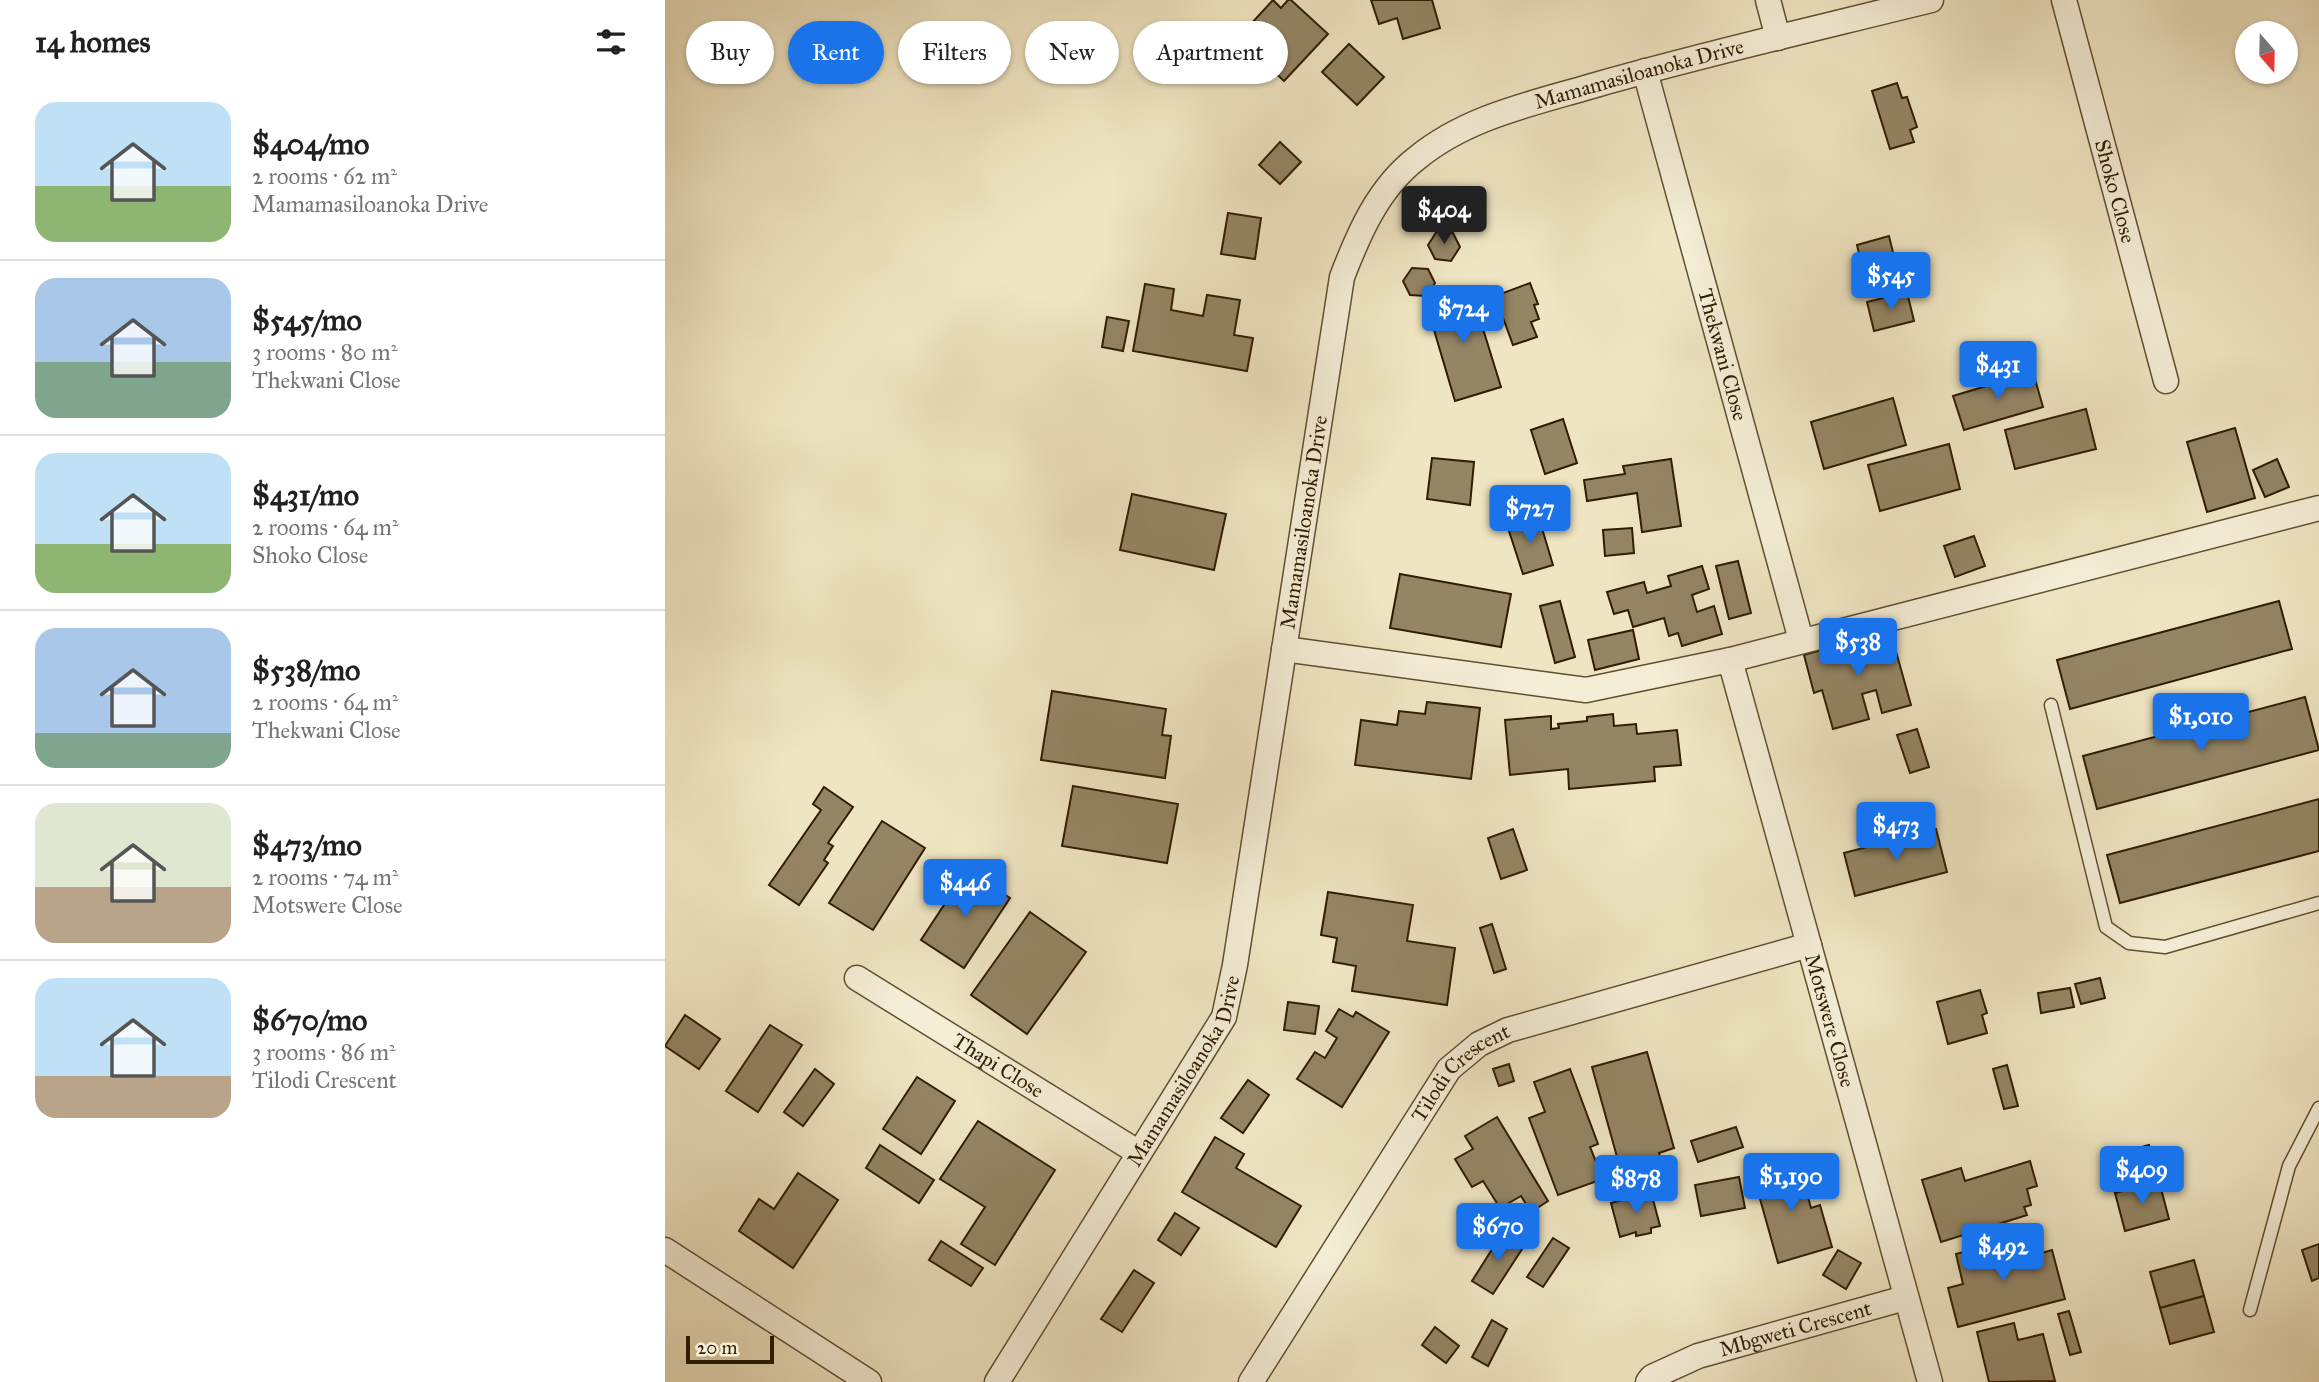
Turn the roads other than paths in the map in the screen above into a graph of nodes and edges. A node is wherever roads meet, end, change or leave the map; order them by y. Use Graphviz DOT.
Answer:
graph roads {
  1 [pos="1768,0"];
  2 [pos="1931,0"];
  3 [pos="2064,0"];
  4 [pos="1777,38"];
  5 [pos="1645,71"];
  6 [pos="2166,381"];
  7 [pos="2319,508"];
  8 [pos="1801,640"];
  9 [pos="1284,649"];
  10 [pos="1730,660"];
  11 [pos="2051,705"];
  12 [pos="2319,903"];
  13 [pos="1809,945"];
  14 [pos="857,978"];
  15 [pos="2319,1108"];
  16 [pos="1139,1153"];
  17 [pos="665,1250"];
  18 [pos="1905,1298"];
  19 [pos="2250,1310"];
  20 [pos="869,1382"];
  21 [pos="997,1382"];
  22 [pos="1251,1382"];
  23 [pos="1648,1382"];
  24 [pos="1930,1382"];
  1 -- 4 [label="street"];
  2 -- 4 [label="street, Mamamasiloanoka Drive"];
  3 -- 6 [label="street, Shoko Close"];
  4 -- 5 [label="street, Mamamasiloanoka Drive"];
  5 -- 8 [label="street, Thekwani Close"];
  5 -- 9 [label="street, Mamamasiloanoka Drive"];
  7 -- 8 [label="street"];
  8 -- 10 [label="street"];
  9 -- 10 [label="street"];
  9 -- 16 [label="street, Mamamasiloanoka Drive"];
  10 -- 13 [label="street, Motswere Close"];
  11 -- 12 [label="lane"];
  13 -- 18 [label="street, Motswere Close"];
  13 -- 22 [label="street, Tilodi Crescent"];
  14 -- 16 [label="street, Thapi Close"];
  15 -- 19 [label="lane"];
  16 -- 21 [label="street, Mamamasiloanoka Drive"];
  17 -- 20 [label="street"];
  18 -- 23 [label="street, Mbgweti Crescent"];
  18 -- 24 [label="street, Motswere Close"];
}
